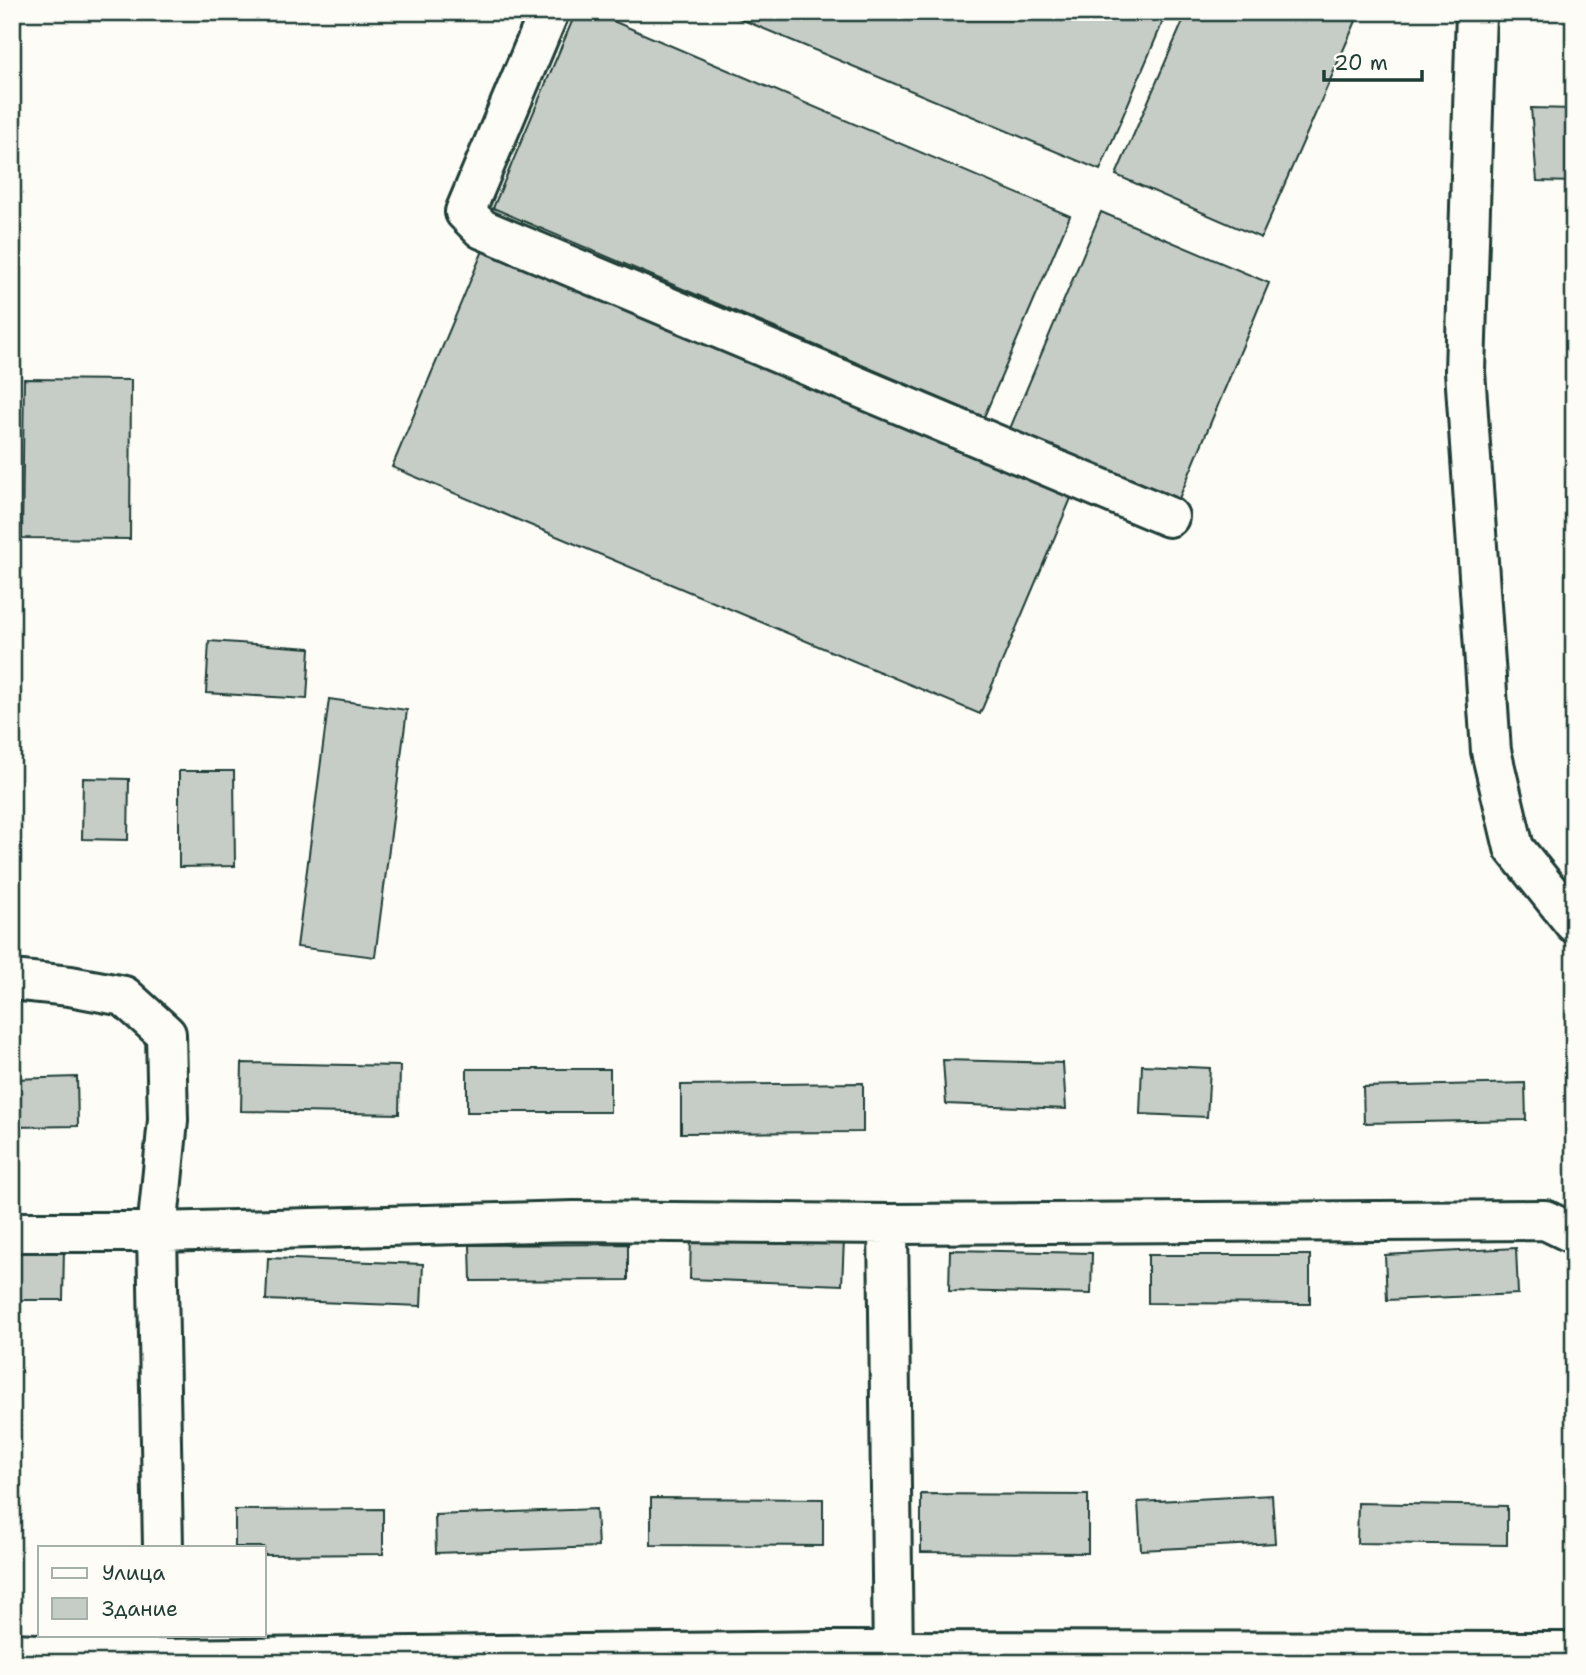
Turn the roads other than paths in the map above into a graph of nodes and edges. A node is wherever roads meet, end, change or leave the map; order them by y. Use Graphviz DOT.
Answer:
graph roads {
  1 [pos="549,12"];
  2 [pos="1476,12"];
  3 [pos="1169,517"];
  4 [pos="1574,923"];
  5 [pos="12,980"];
  6 [pos="888,1224"];
  7 [pos="12,1232"];
  8 [pos="157,1232"];
  9 [pos="1574,1234"];
  10 [pos="163,1546"];
  11 [pos="165,1652"];
  12 [pos="1574,1652"];
  13 [pos="12,1653"];
  14 [pos="893,1657"];
  1 -- 3 [label="street"];
  2 -- 4 [label="street"];
  5 -- 8 [label="street"];
  6 -- 8 [label="street"];
  6 -- 9 [label="street"];
  6 -- 14 [label="street"];
  7 -- 8 [label="street"];
  8 -- 10 [label="street"];
  11 -- 13 [label="street"];
  11 -- 14 [label="street"];
  12 -- 14 [label="street"];
}
